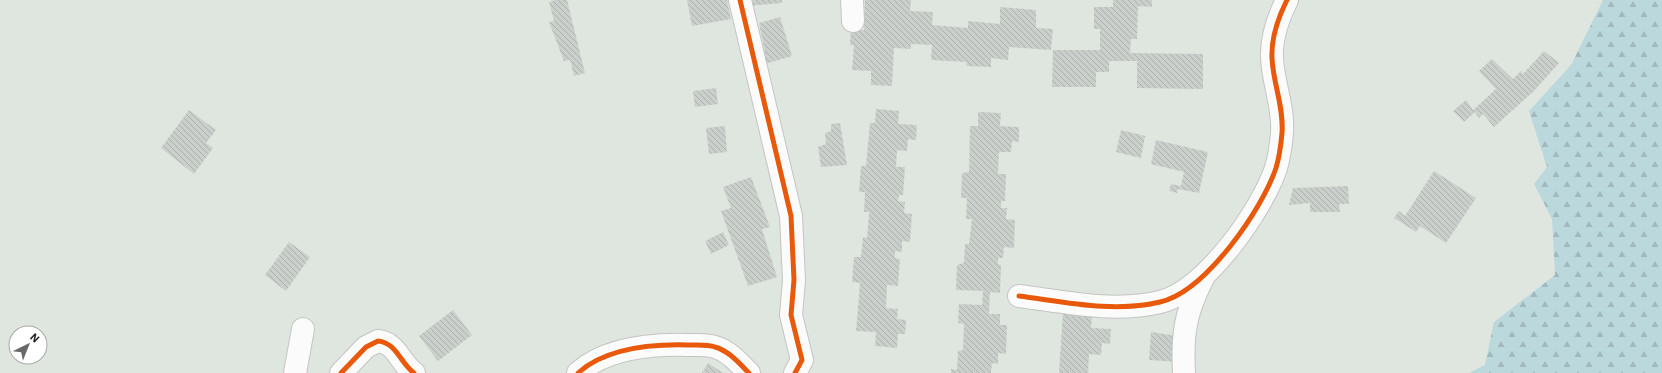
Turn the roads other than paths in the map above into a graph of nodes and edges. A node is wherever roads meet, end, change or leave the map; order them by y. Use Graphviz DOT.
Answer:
graph roads {
  1 [pos="740,0"];
  2 [pos="852,0"];
  3 [pos="1287,0"];
  4 [pos="853,21"];
  5 [pos="1206,273"];
  6 [pos="1019,296"];
  7 [pos="303,329"];
  8 [pos="295,373"];
  9 [pos="341,373"];
  10 [pos="414,373"];
  11 [pos="578,373"];
  12 [pos="748,373"];
  13 [pos="795,373"];
  14 [pos="1184,373"];
  1 -- 13 [label="street"];
  2 -- 4 [label="street"];
  3 -- 5 [label="street"];
  5 -- 6 [label="street"];
  5 -- 14 [label="street"];
  7 -- 8 [label="street"];
  9 -- 10 [label="street"];
  11 -- 12 [label="street"];
}
